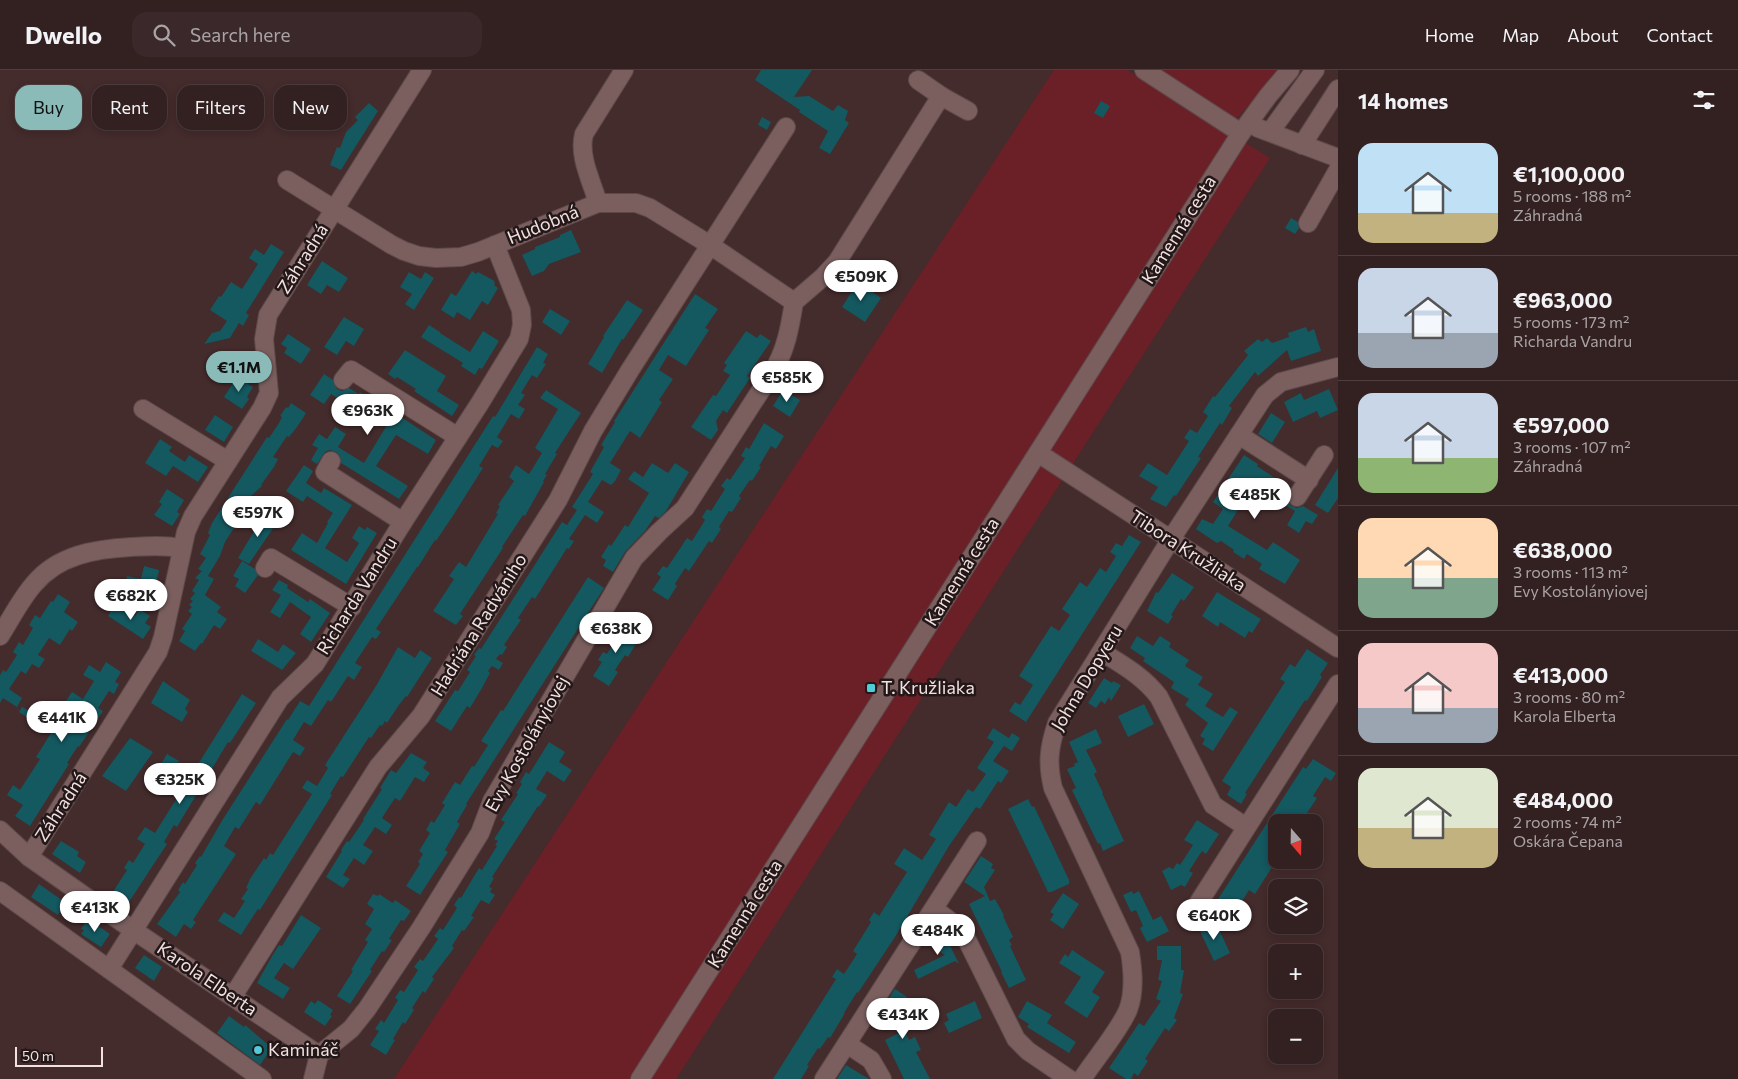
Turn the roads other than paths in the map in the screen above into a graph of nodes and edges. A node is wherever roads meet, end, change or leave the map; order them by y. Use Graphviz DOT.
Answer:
graph roads {
  1 [pos="422,70"];
  2 [pos="624,70"];
  3 [pos="1144,70"];
  4 [pos="1280,70"];
  5 [pos="1290,70"];
  6 [pos="1316,70"];
  7 [pos="918,80"];
  8 [pos="1338,89"];
  9 [pos="941,96"];
  10 [pos="1268,96"];
  11 [pos="968,112"];
  12 [pos="787,125"];
  13 [pos="1246,128"];
  14 [pos="1270,132"];
  15 [pos="1302,145"];
  16 [pos="1338,158"];
  17 [pos="1338,170"];
  18 [pos="287,180"];
  19 [pos="598,203"];
  20 [pos="334,209"];
  21 [pos="1308,223"];
  22 [pos="495,245"];
  23 [pos="710,245"];
  24 [pos="794,302"];
  25 [pos="1338,368"];
  26 [pos="350,370"];
  27 [pos="144,409"];
  28 [pos="1239,435"];
  29 [pos="458,437"];
  30 [pos="1038,454"];
  31 [pos="1324,455"];
  32 [pos="228,460"];
  33 [pos="324,472"];
  34 [pos="1309,480"];
  35 [pos="1297,497"];
  36 [pos="404,522"];
  37 [pos="1171,539"];
  38 [pos="181,548"];
  39 [pos="272,557"];
  40 [pos="352,607"];
  41 [pos="0,636"];
  42 [pos="1338,648"];
  43 [pos="1102,652"];
  44 [pos="1338,684"];
  45 [pos="1246,827"];
  46 [pos="0,830"];
  47 [pos="977,841"];
  48 [pos="29,857"];
  49 [pos="0,891"];
  50 [pos="1199,902"];
  51 [pos="934,908"];
  52 [pos="133,930"];
  53 [pos="108,969"];
  54 [pos="233,996"];
  55 [pos="847,1044"];
  56 [pos="319,1055"];
  57 [pos="262,1079"];
  58 [pos="313,1079"];
  59 [pos="640,1079"];
  60 [pos="824,1079"];
  61 [pos="882,1079"];
  62 [pos="1069,1079"];
  63 [pos="1082,1079"];
  1 -- 20 [label="street, Záhradná"];
  2 -- 19 [label="street"];
  3 -- 13 [label="street"];
  4 -- 10 [label="street"];
  5 -- 10 [label="street, Kamenná cesta"];
  6 -- 14 [label="street"];
  7 -- 9 [label="street"];
  8 -- 15 [label="street"];
  9 -- 11 [label="street"];
  9 -- 24 [label="street"];
  10 -- 13 [label="street, Kamenná cesta"];
  12 -- 23 [label="street, Hadriána Radvániho"];
  13 -- 14 [label="street"];
  13 -- 30 [label="street, Kamenná cesta"];
  14 -- 15 [label="street"];
  15 -- 16 [label="street"];
  17 -- 21 [label="street"];
  18 -- 20 [label="street, Hudobná"];
  19 -- 22 [label="street, Hudobná"];
  19 -- 23 [label="street, Hudobná"];
  20 -- 22 [label="street, Hudobná"];
  20 -- 32 [label="street, Záhradná"];
  22 -- 29 [label="street, Richarda Vandru"];
  23 -- 24 [label="street, Hudobná"];
  23 -- 54 [label="street, Hadriána Radvániho"];
  24 -- 56 [label="street, Evy Kostolányiovej"];
  25 -- 28 [label="street, Johna Dopyeru"];
  26 -- 29 [label="street"];
  27 -- 32 [label="street"];
  28 -- 34 [label="street"];
  28 -- 37 [label="street, Johna Dopyeru"];
  29 -- 36 [label="street, Richarda Vandru"];
  30 -- 37 [label="street, Tibora Kružliaka"];
  30 -- 59 [label="street, Kamenná cesta"];
  31 -- 34 [label="street"];
  32 -- 38 [label="street, Záhradná"];
  33 -- 36 [label="street"];
  34 -- 35 [label="street"];
  36 -- 40 [label="street, Richarda Vandru"];
  37 -- 42 [label="street, Tibora Kružliaka"];
  37 -- 43 [label="street, Johna Dopyeru"];
  38 -- 41 [label="street"];
  38 -- 48 [label="street, Záhradná"];
  39 -- 40 [label="street"];
  40 -- 52 [label="street, Richarda Vandru"];
  43 -- 45 [label="street"];
  43 -- 63 [label="street, Johna Dopyeru"];
  44 -- 45 [label="street"];
  45 -- 50 [label="street"];
  46 -- 48 [label="street, Karola Elberta"];
  47 -- 51 [label="street"];
  48 -- 52 [label="street, Karola Elberta"];
  49 -- 53 [label="street"];
  51 -- 55 [label="street"];
  51 -- 62 [label="street"];
  52 -- 53 [label="street, Richarda Vandru"];
  52 -- 54 [label="street, Karola Elberta"];
  53 -- 57 [label="street"];
  54 -- 56 [label="street, Karola Elberta"];
  55 -- 60 [label="street"];
  55 -- 61 [label="street"];
  56 -- 58 [label="street"];
}
